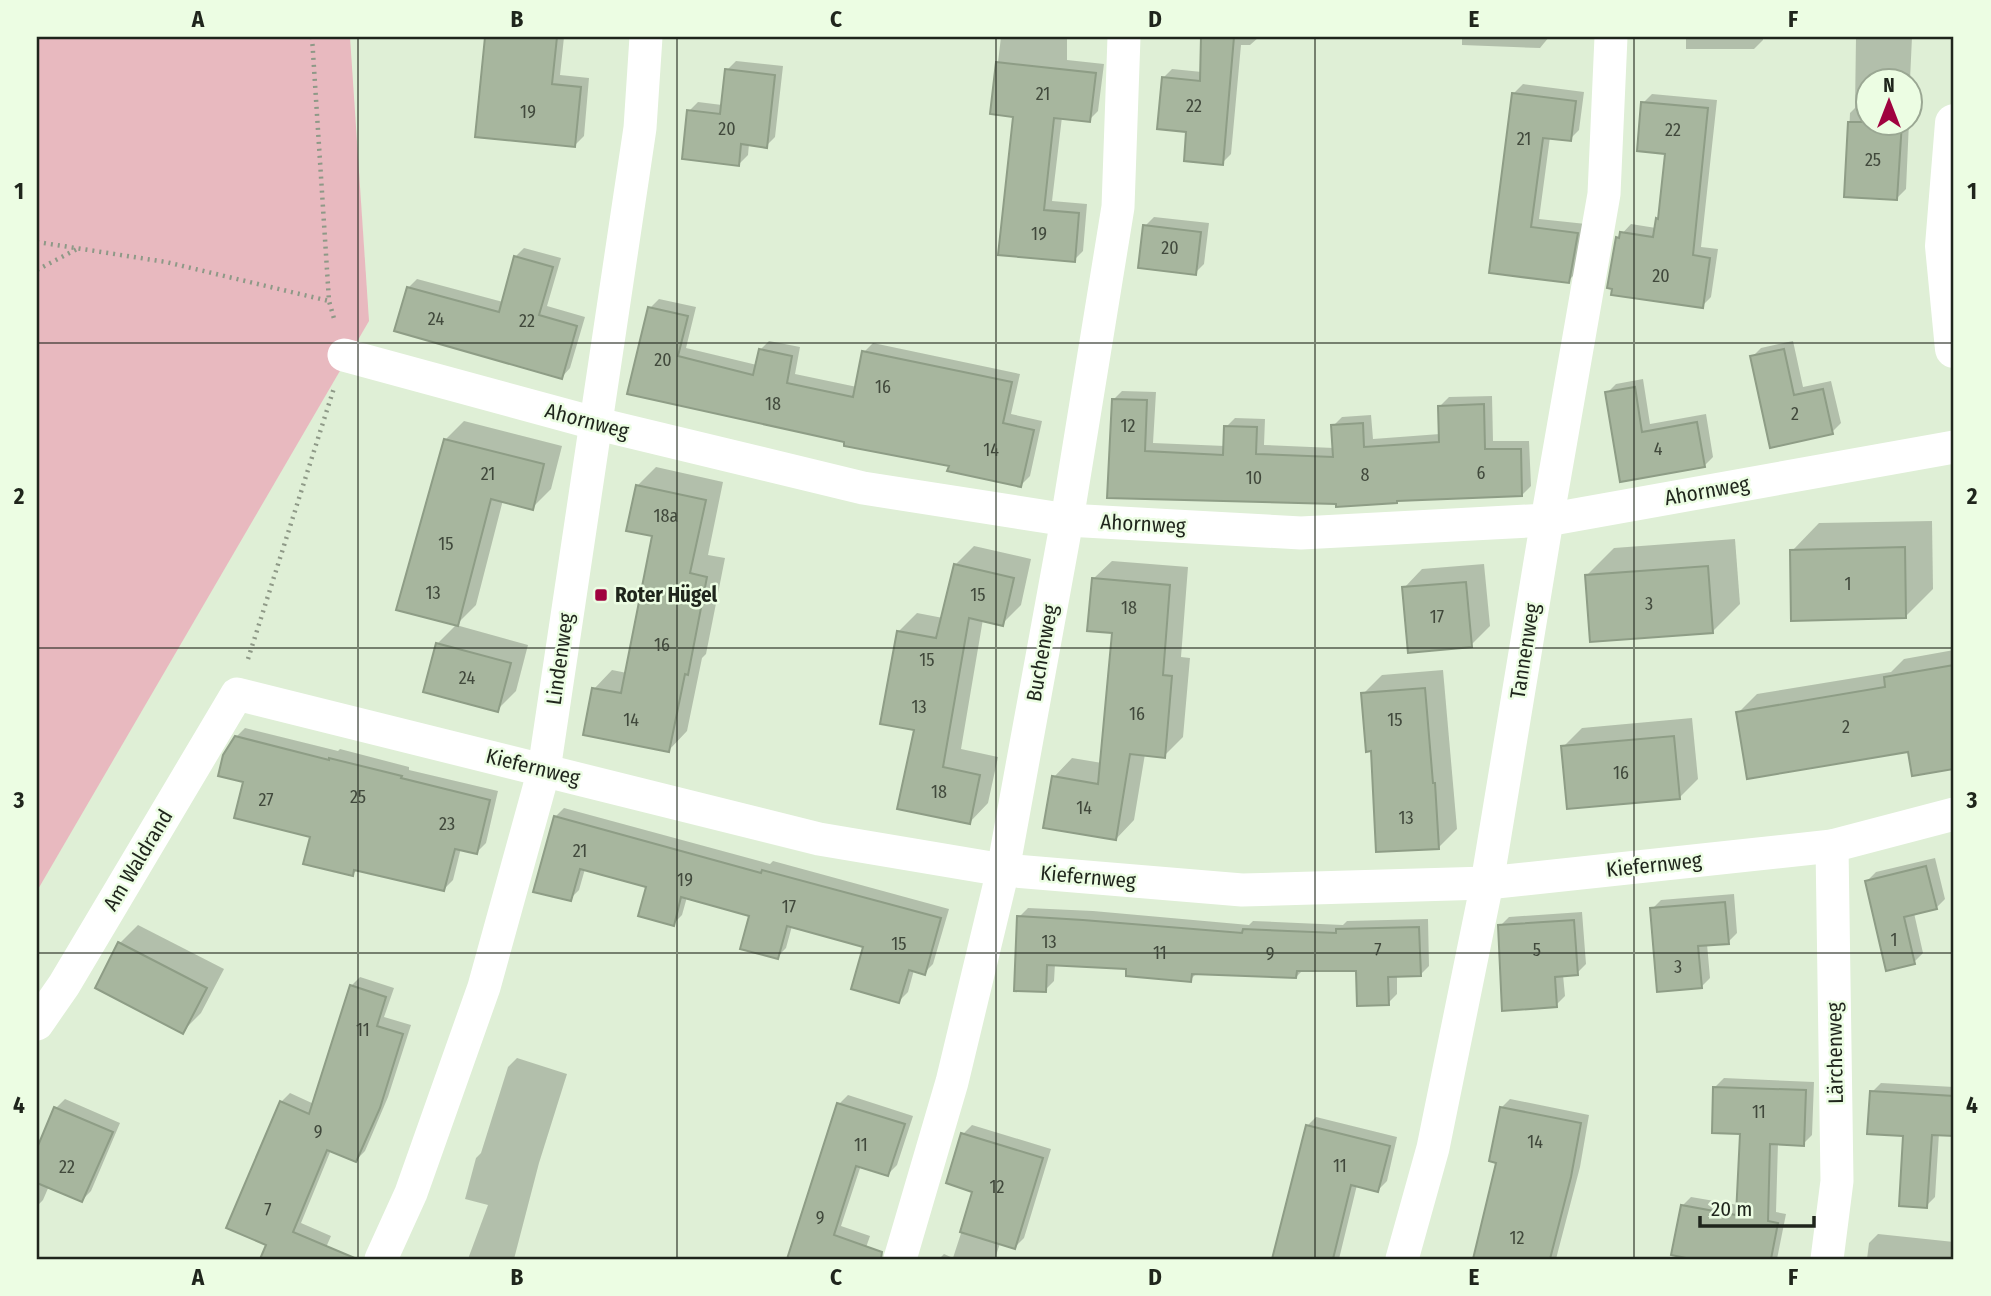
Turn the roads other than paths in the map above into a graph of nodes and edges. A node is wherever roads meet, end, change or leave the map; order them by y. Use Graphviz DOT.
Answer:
graph roads {
  1 [pos="646,37"];
  2 [pos="1124,37"];
  3 [pos="1611,37"];
  4 [pos="1954,123"];
  5 [pos="1954,349"];
  6 [pos="344,355"];
  7 [pos="594,424"];
  8 [pos="1954,447"];
  9 [pos="1067,520"];
  10 [pos="1547,520"];
  11 [pos="237,694"];
  12 [pos="544,769"];
  13 [pos="1954,814"];
  14 [pos="1832,846"];
  15 [pos="1003,870"];
  16 [pos="1487,883"];
  17 [pos="37,1024"];
  18 [pos="381,1259"];
  19 [pos="900,1259"];
  20 [pos="1402,1259"];
  21 [pos="1827,1259"];
  1 -- 7 [label="street, Lindenweg"];
  2 -- 9 [label="street, Buchenweg"];
  3 -- 10 [label="street, Tannenweg"];
  4 -- 5 [label="street"];
  6 -- 7 [label="street, Ahornweg"];
  7 -- 9 [label="street, Ahornweg"];
  7 -- 12 [label="street, Lindenweg"];
  8 -- 10 [label="street, Ahornweg"];
  9 -- 10 [label="street, Ahornweg"];
  9 -- 15 [label="street, Buchenweg"];
  10 -- 16 [label="street, Tannenweg"];
  11 -- 12 [label="street, Kiefernweg"];
  11 -- 17 [label="street, Am Waldrand"];
  12 -- 15 [label="street, Kiefernweg"];
  12 -- 18 [label="street, Lindenweg"];
  13 -- 14 [label="street, Kiefernweg"];
  14 -- 16 [label="street, Kiefernweg"];
  14 -- 21 [label="street, Lärchenweg"];
  15 -- 16 [label="street, Kiefernweg"];
  15 -- 19 [label="street, Buchenweg"];
  16 -- 20 [label="street, Tannenweg"];
}
